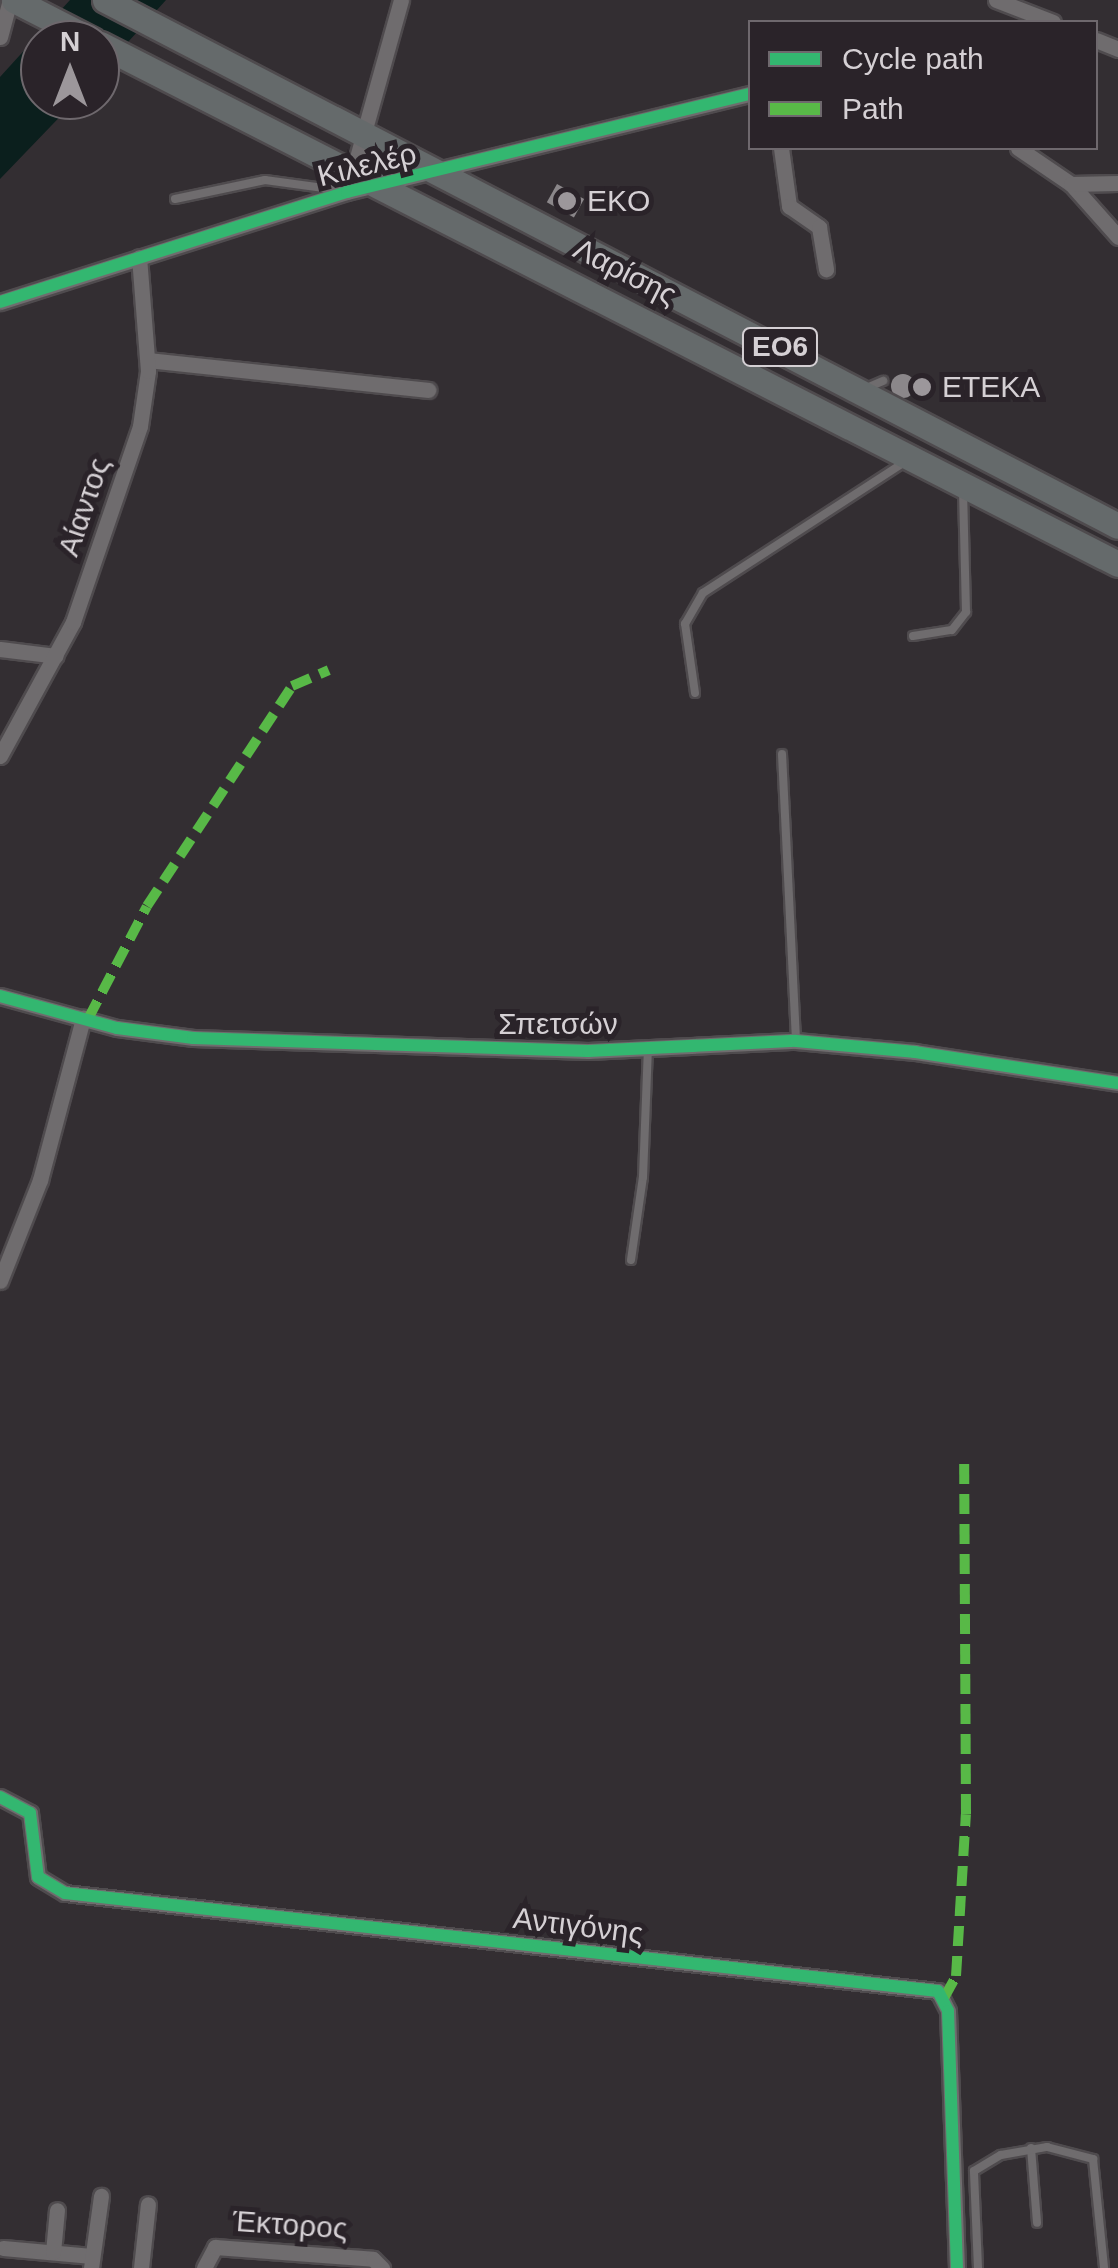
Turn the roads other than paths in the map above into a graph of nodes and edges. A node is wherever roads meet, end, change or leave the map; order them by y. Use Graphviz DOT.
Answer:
graph roads {
  1 [pos="12,0"];
  2 [pos="105,0"];
  3 [pos="401,0"];
  4 [pos="996,0"];
  5 [pos="1016,3"];
  6 [pos="54,20"];
  7 [pos="1048,20"];
  8 [pos="0,37"];
  9 [pos="120,54"];
  10 [pos="748,95"];
  11 [pos="364,134"];
  12 [pos="781,150"];
  13 [pos="1021,150"];
  14 [pos="439,172"];
  15 [pos="350,182"];
  16 [pos="1118,183"];
  17 [pos="1071,184"];
  18 [pos="380,185"];
  19 [pos="175,199"];
  20 [pos="1118,236"];
  21 [pos="139,257"];
  22 [pos="826,269"];
  23 [pos="0,302"];
  24 [pos="148,360"];
  25 [pos="428,390"];
  26 [pos="914,456"];
  27 [pos="963,482"];
  28 [pos="1111,517"];
  29 [pos="1118,564"];
  30 [pos="913,636"];
  31 [pos="0,648"];
  32 [pos="56,656"];
  33 [pos="694,693"];
  34 [pos="782,754"];
  35 [pos="0,756"];
  36 [pos="0,996"];
  37 [pos="83,1018"];
  38 [pos="796,1041"];
  39 [pos="648,1048"];
  40 [pos="1118,1083"];
  41 [pos="631,1260"];
  42 [pos="0,1281"];
  43 [pos="0,1797"];
  44 [pos="1031,2148"];
  45 [pos="101,2196"];
  46 [pos="148,2204"];
  47 [pos="57,2210"];
  48 [pos="1037,2223"];
  49 [pos="3,2248"];
  50 [pos="48,2257"];
  51 [pos="92,2262"];
  52 [pos="141,2268"];
  53 [pos="204,2268"];
  54 [pos="382,2268"];
  55 [pos="957,2268"];
  56 [pos="978,2268"];
  57 [pos="1104,2268"];
  1 -- 6 [label="main road"];
  1 -- 8 [label="street"];
  2 -- 11 [label="main road, Λαρίσης / ΕΟ6"];
  3 -- 11 [label="street"];
  4 -- 5 [label="street"];
  5 -- 7 [label="street"];
  9 -- 15 [label="main road, Λαρίσης / ΕΟ6"];
  10 -- 14 [label="street, Κιλελέρ"];
  11 -- 14 [label="main road, Λαρίσης / ΕΟ6"];
  11 -- 15 [label="street"];
  12 -- 22 [label="street"];
  13 -- 17 [label="street"];
  14 -- 18 [label="street, Κιλελέρ"];
  14 -- 28 [label="main road, Λαρίσης / ΕΟ6"];
  15 -- 18 [label="main road, Λαρίσης / ΕΟ6"];
  15 -- 19 [label="lane"];
  15 -- 21 [label="street, Κιλελέρ"];
  16 -- 17 [label="street"];
  17 -- 20 [label="street"];
  18 -- 26 [label="main road, Λαρίσης / ΕΟ6"];
  21 -- 23 [label="street, Κιλελέρ"];
  21 -- 24 [label="street, Αίαντος"];
  24 -- 25 [label="street"];
  24 -- 32 [label="street, Αίαντος"];
  26 -- 27 [label="main road, Λαρίσης / ΕΟ6"];
  26 -- 33 [label="lane"];
  27 -- 29 [label="main road, Λαρίσης / ΕΟ6"];
  27 -- 30 [label="lane"];
  31 -- 32 [label="street"];
  32 -- 35 [label="street, Αίαντος"];
  34 -- 38 [label="lane"];
  36 -- 37 [label="street, Σπετσών"];
  37 -- 39 [label="street, Σπετσών"];
  37 -- 42 [label="street"];
  38 -- 39 [label="street, Σπετσών"];
  38 -- 40 [label="street, Σπετσών"];
  39 -- 41 [label="lane"];
  43 -- 55 [label="street, Αντιγόνης"];
  44 -- 48 [label="lane"];
  44 -- 56 [label="lane"];
  44 -- 57 [label="lane"];
  45 -- 51 [label="street"];
  46 -- 52 [label="street"];
  47 -- 50 [label="street"];
  49 -- 50 [label="street"];
  50 -- 51 [label="street"];
  53 -- 54 [label="street, Έκτορος"];
}
